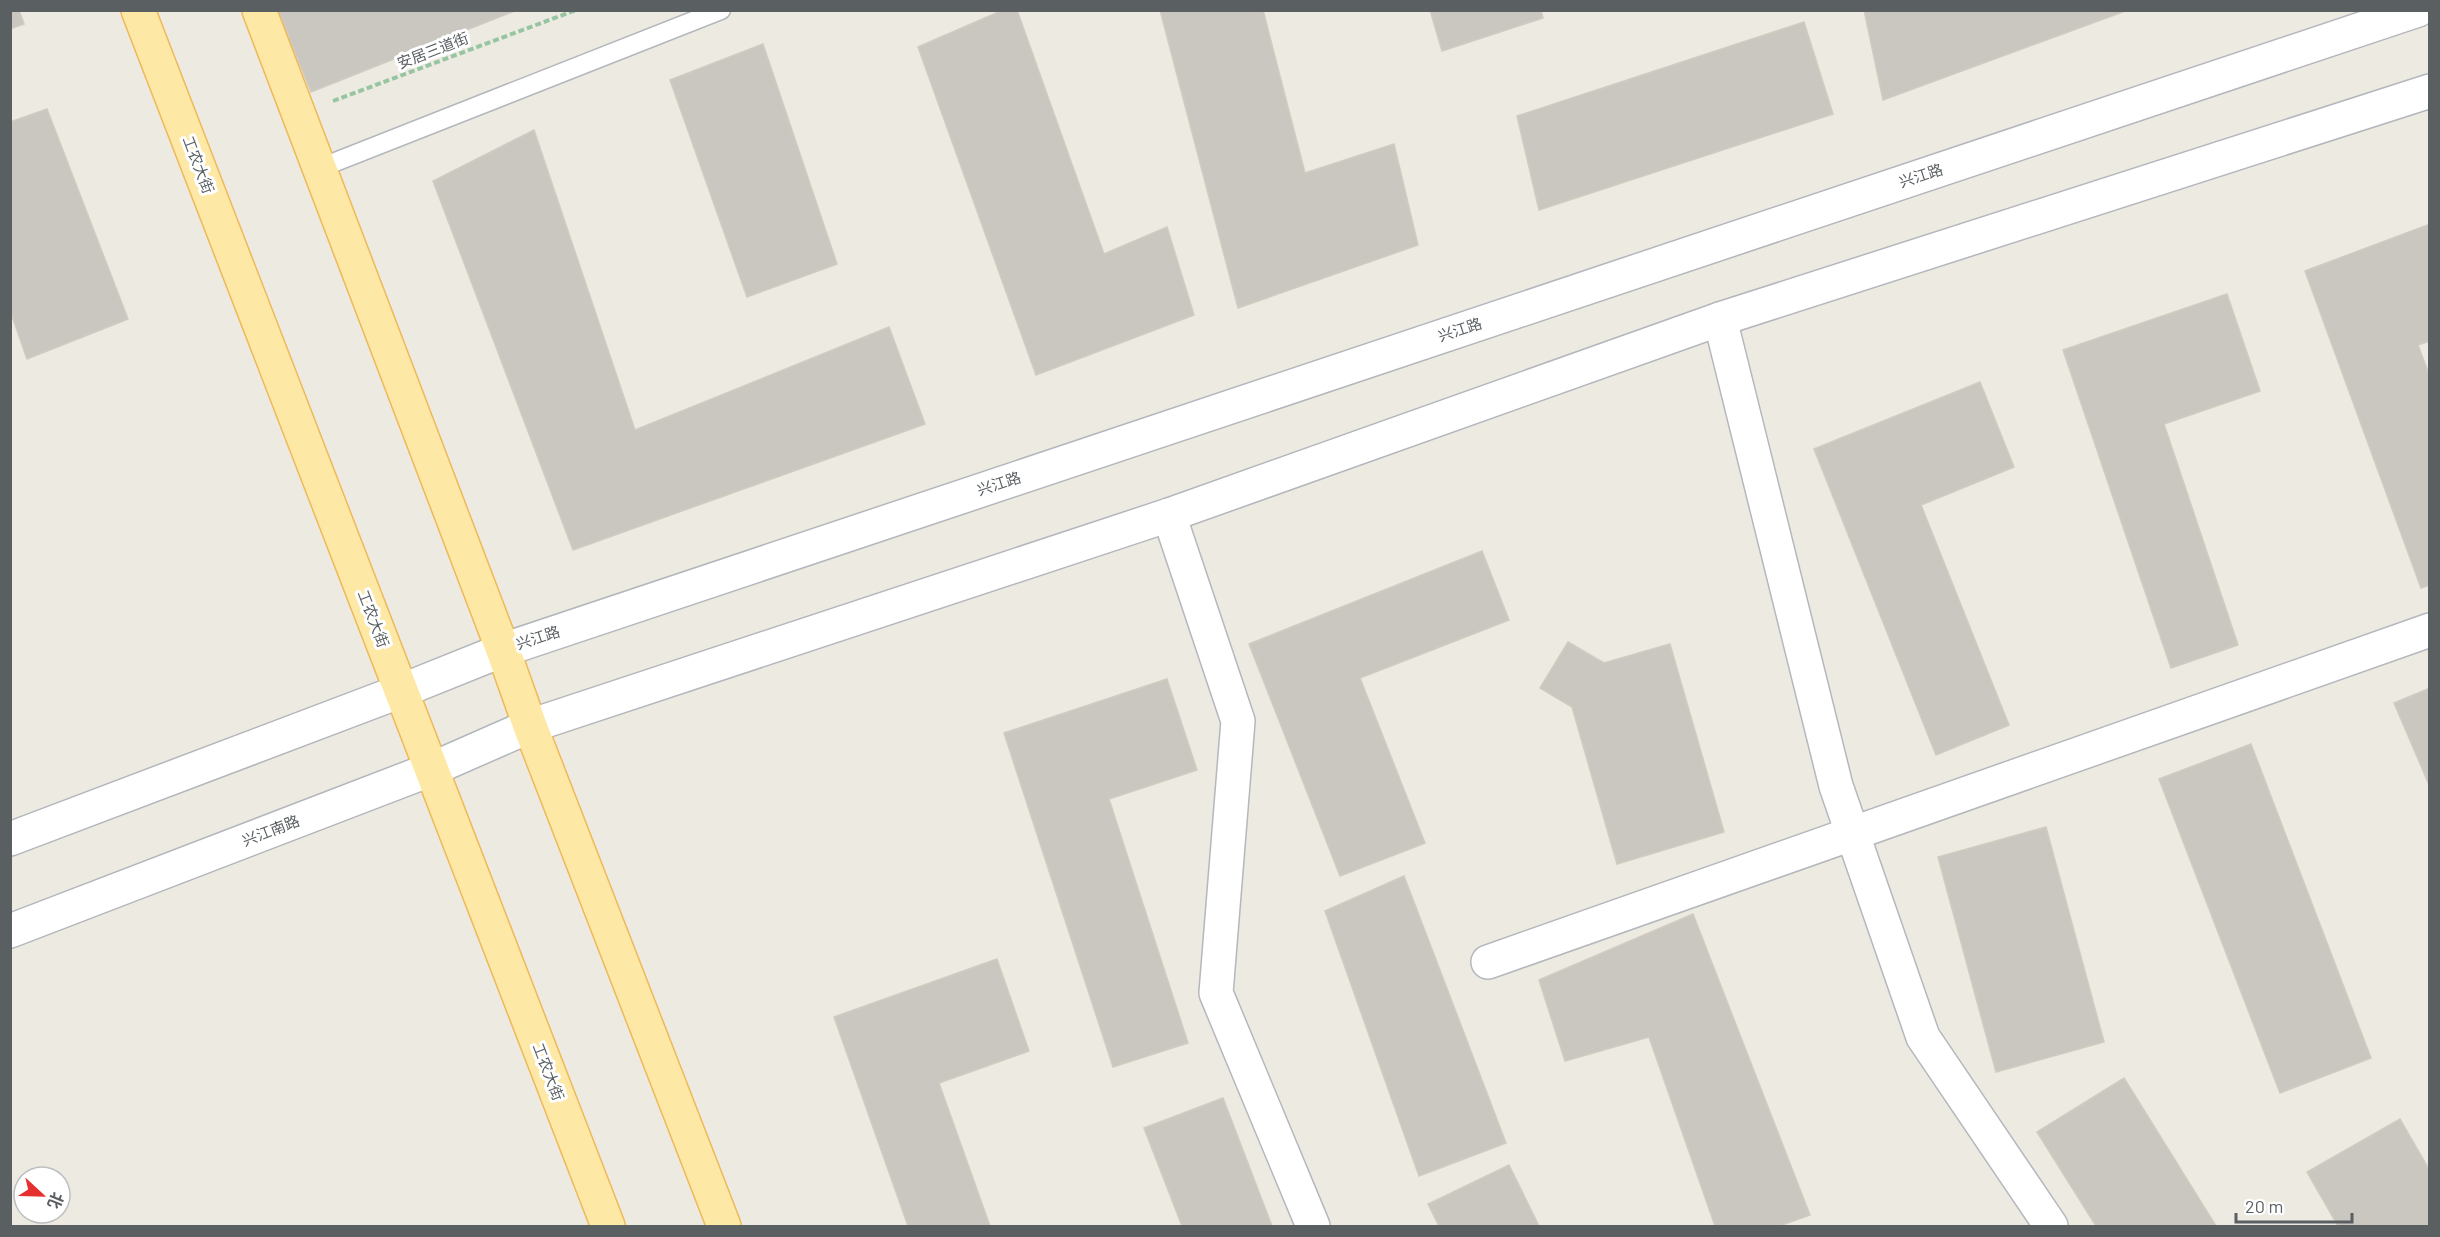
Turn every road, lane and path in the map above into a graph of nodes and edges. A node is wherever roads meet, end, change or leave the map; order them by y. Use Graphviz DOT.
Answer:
graph roads {
  1 [pos="138,10"];
  2 [pos="259,10"];
  3 [pos="576,10"];
  4 [pos="721,10"];
  5 [pos="2418,10"];
  6 [pos="2430,91"];
  7 [pos="299,114"];
  8 [pos="320,168"];
  9 [pos="1720,319"];
  10 [pos="1169,515"];
  11 [pos="2430,630"];
  12 [pos="503,650"];
  13 [pos="401,692"];
  14 [pos="530,726"];
  15 [pos="432,769"];
  16 [pos="1853,835"];
  17 [pos="10,839"];
  18 [pos="10,931"];
  19 [pos="1488,962"];
  20 [pos="608,1227"];
  21 [pos="724,1227"];
  22 [pos="1313,1227"];
  23 [pos="2051,1227"];
  1 -- 13 [label="main road, 工农大街"];
  2 -- 7 [label="main road"];
  3 -- 7 [label="path, 安居三道街"];
  4 -- 8 [label="lane"];
  5 -- 12 [label="main road, 兴江路"];
  6 -- 9 [label="main road"];
  7 -- 8 [label="main road"];
  8 -- 12 [label="main road"];
  9 -- 10 [label="main road"];
  9 -- 16 [label="main road"];
  10 -- 14 [label="main road"];
  10 -- 22 [label="main road"];
  11 -- 16 [label="main road"];
  12 -- 13 [label="main road"];
  12 -- 14 [label="main road"];
  13 -- 15 [label="main road, 工农大街"];
  13 -- 17 [label="main road"];
  14 -- 15 [label="main road, 兴江南路"];
  14 -- 21 [label="main road"];
  15 -- 18 [label="main road, 兴江南路"];
  15 -- 20 [label="main road, 工农大街"];
  16 -- 19 [label="main road"];
  16 -- 23 [label="main road"];
}
